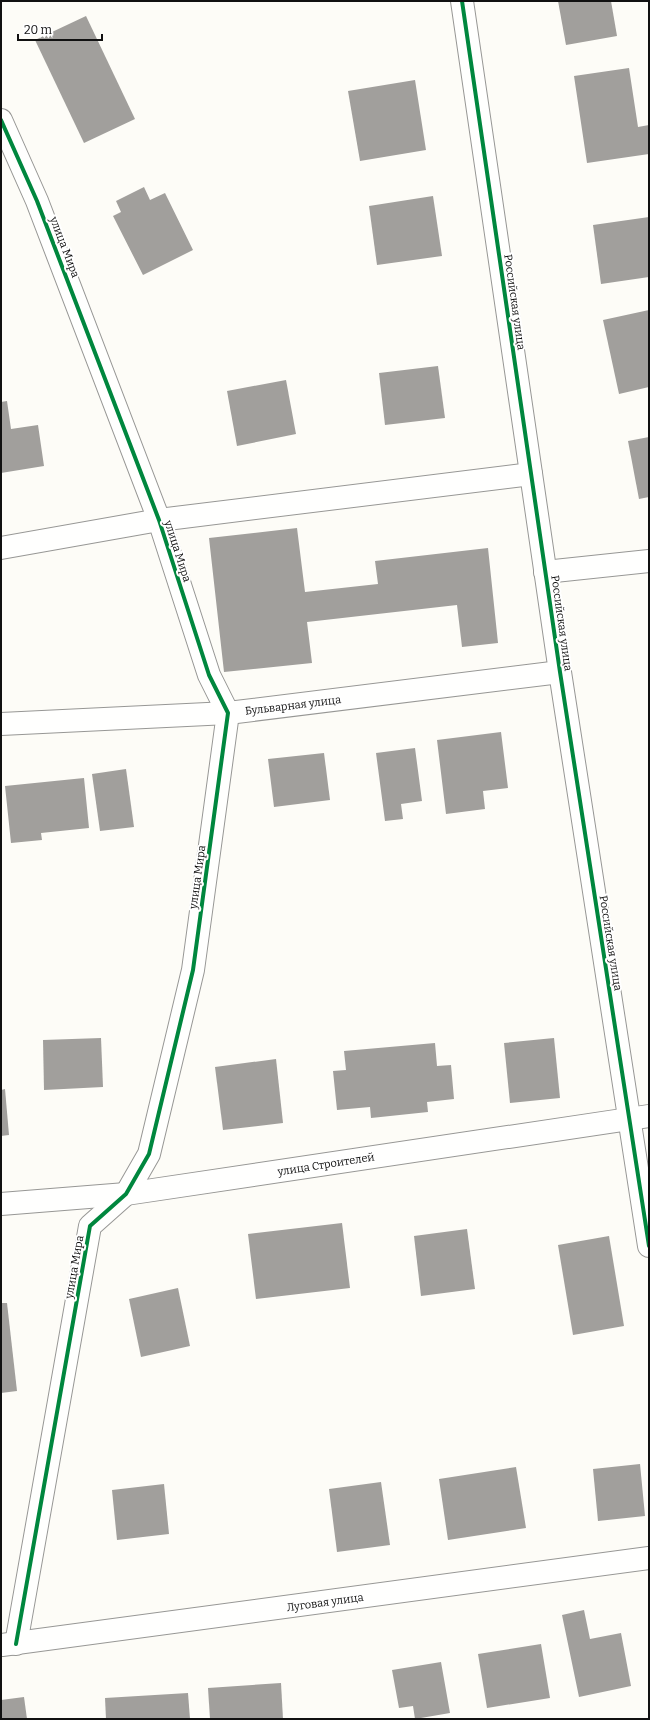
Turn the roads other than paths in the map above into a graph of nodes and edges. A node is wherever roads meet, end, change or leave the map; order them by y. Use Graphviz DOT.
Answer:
graph roads {
  1 [pos="462,1"];
  2 [pos="1,120"];
  3 [pos="531,474"];
  4 [pos="159,520"];
  5 [pos="1,548"];
  6 [pos="649,561"];
  7 [pos="545,572"];
  8 [pos="560,672"];
  9 [pos="228,713"];
  10 [pos="1,724"];
  11 [pos="639,1117"];
  12 [pos="126,1194"];
  13 [pos="1,1204"];
  14 [pos="649,1246"];
  15 [pos="649,1558"];
  16 [pos="8,1645"];
  1 -- 3 [label="street, Российская улица"];
  2 -- 4 [label="street, улица Мира"];
  3 -- 4 [label="street"];
  3 -- 7 [label="street, Российская улица"];
  4 -- 5 [label="street"];
  4 -- 9 [label="street, улица Мира"];
  6 -- 7 [label="street"];
  7 -- 8 [label="street, Российская улица"];
  8 -- 9 [label="street, Бульварная улица"];
  8 -- 11 [label="street, Российская улица"];
  9 -- 10 [label="street, Бульварная улица"];
  9 -- 12 [label="street, улица Мира"];
  11 -- 12 [label="street, улица Строителей"];
  11 -- 14 [label="street, Российская улица"];
  12 -- 13 [label="street, улица Строителей"];
  12 -- 16 [label="street, улица Мира"];
  15 -- 16 [label="street, Луговая улица"];
}
